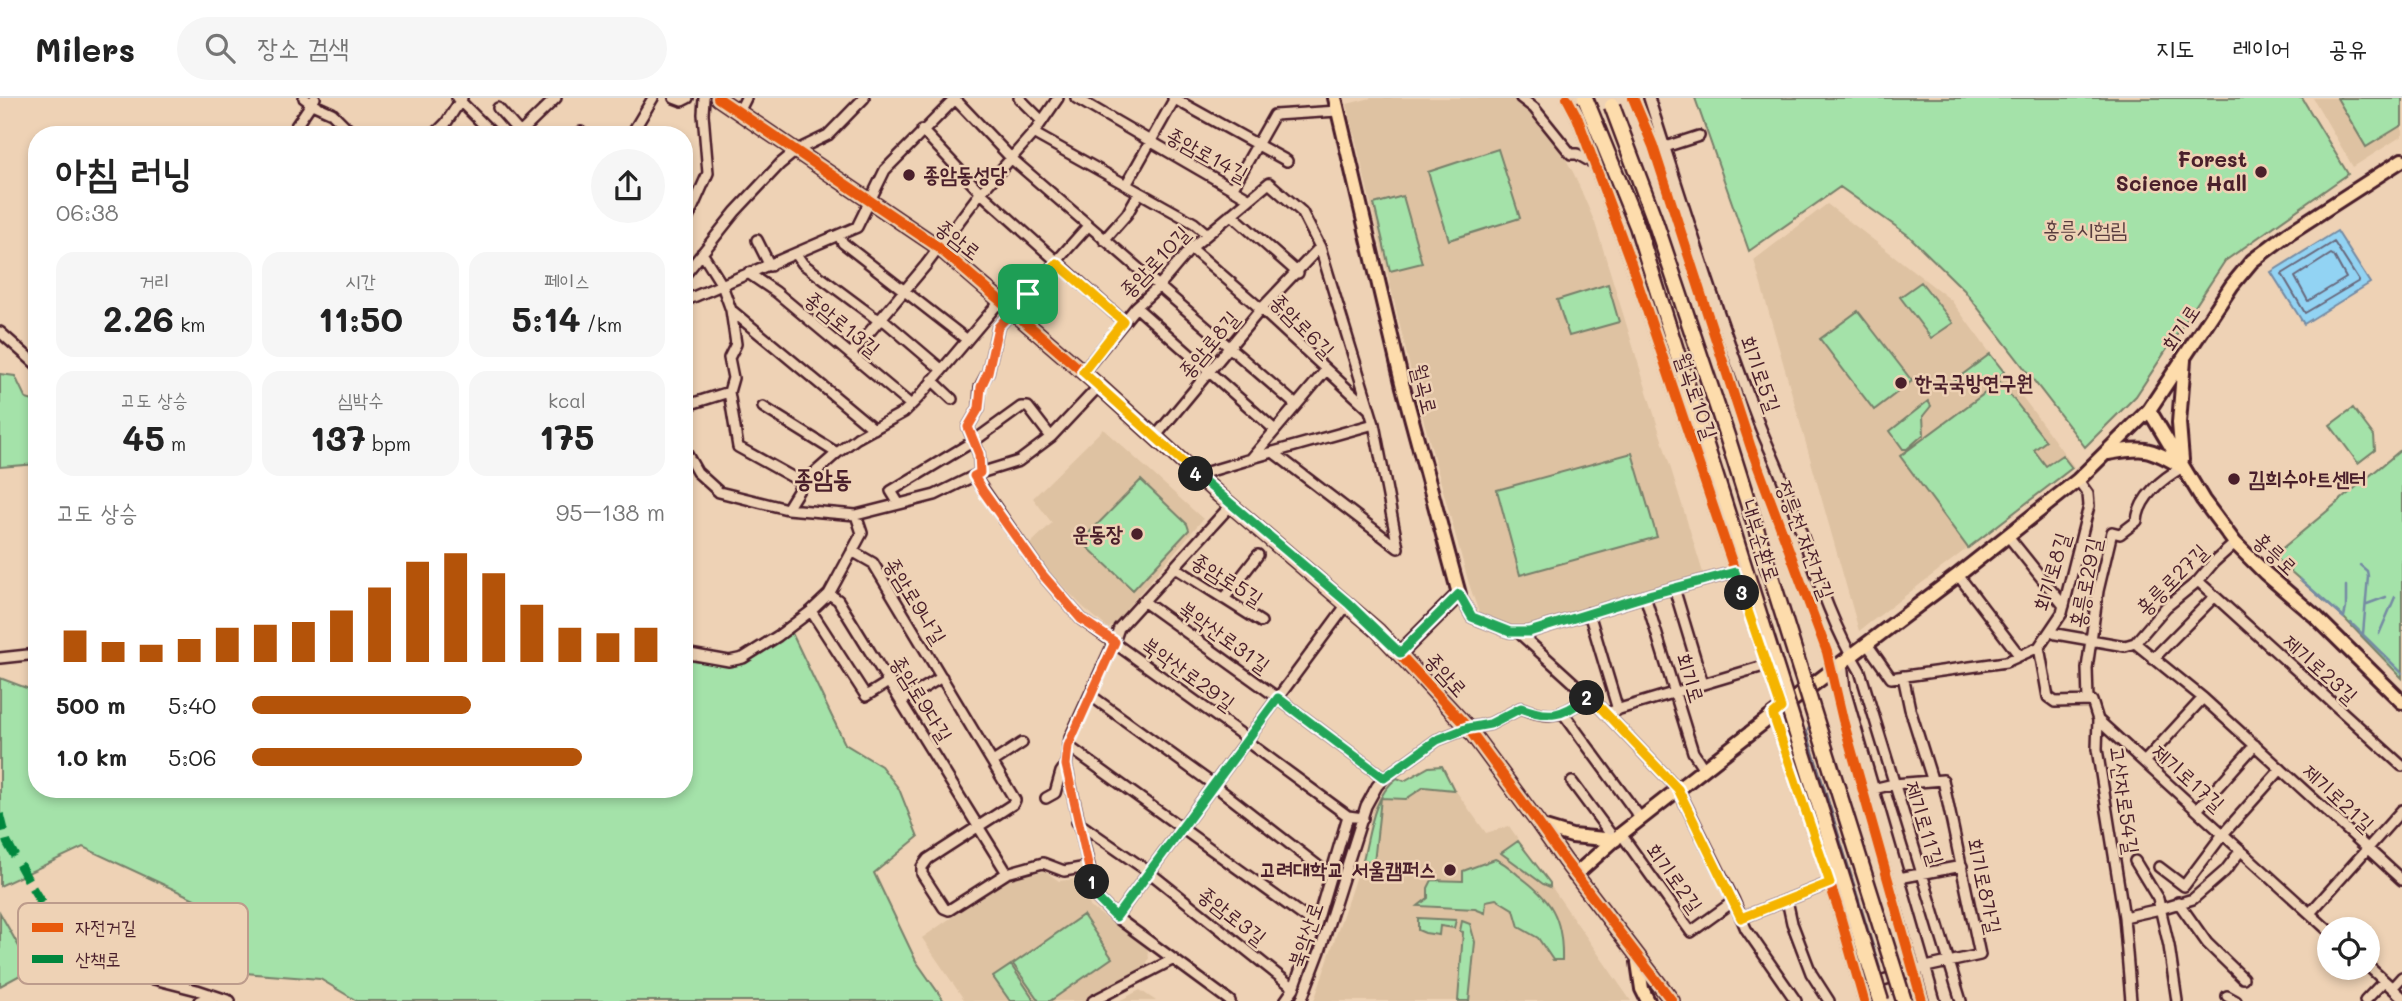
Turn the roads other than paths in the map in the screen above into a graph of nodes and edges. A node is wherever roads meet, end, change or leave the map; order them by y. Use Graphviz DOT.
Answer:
graph roads {
  1 [pos="556,98"];
  2 [pos="653,98"];
  3 [pos="674,98"];
  4 [pos="688,98"];
  5 [pos="704,98"];
  6 [pos="718,98"];
  7 [pos="746,98"];
  8 [pos="864,98"];
  9 [pos="955,98"];
  10 [pos="1019,98"];
  11 [pos="1058,98"];
  12 [pos="1076,98"];
  13 [pos="1174,98"];
  14 [pos="1521,98"];
  15 [pos="1567,98"];
  16 [pos="1585,98"];
  17 [pos="1649,98"];
  18 [pos="460,99"];
  19 [pos="310,100"];
  20 [pos="1336,104"];
  21 [pos="1612,106"];
  22 [pos="498,108"];
  23 [pos="739,112"];
  24 [pos="1042,121"];
  25 [pos="295,126"];
  26 [pos="345,126"];
  27 [pos="443,126"];
  28 [pos="486,126"];
  29 [pos="513,126"];
  30 [pos="527,126"];
  31 [pos="636,126"];
  32 [pos="922,130"];
  33 [pos="1033,133"];
  34 [pos="1699,136"];
  35 [pos="1150,143"];
  36 [pos="1257,145"];
  37 [pos="1665,147"];
  38 [pos="797,150"];
  39 [pos="1012,159"];
  40 [pos="2402,160"];
  41 [pos="1287,161"];
  42 [pos="1593,163"];
  43 [pos="1126,185"];
  44 [pos="1232,189"];
  45 [pos="1139,192"];
  46 [pos="981,193"];
  47 [pos="1250,199"];
  48 [pos="869,200"];
  49 [pos="693,207"];
  50 [pos="1231,214"];
  51 [pos="1088,226"];
  52 [pos="1207,234"];
  53 [pos="839,236"];
  54 [pos="757,240"];
  55 [pos="1104,240"];
  56 [pos="938,247"];
  57 [pos="1320,247"];
  58 [pos="1191,248"];
  59 [pos="702,253"];
  60 [pos="796,254"];
  61 [pos="1057,263"];
  62 [pos="693,264"];
  63 [pos="770,266"];
  64 [pos="748,273"];
  65 [pos="1298,273"];
  66 [pos="722,285"];
  67 [pos="1158,287"];
  68 [pos="905,290"];
  69 [pos="693,297"];
  70 [pos="1001,300"];
  71 [pos="1136,307"];
  72 [pos="1261,309"];
  73 [pos="731,310"];
  74 [pos="1013,311"];
  75 [pos="880,319"];
  76 [pos="1123,321"];
  77 [pos="0,332"];
  78 [pos="967,339"];
  79 [pos="1230,347"];
  80 [pos="851,354"];
  81 [pos="28,357"];
  82 [pos="2185,358"];
  83 [pos="942,369"];
  84 [pos="1326,370"];
  85 [pos="1083,372"];
  86 [pos="1209,372"];
  87 [pos="932,380"];
  88 [pos="1099,386"];
  89 [pos="729,392"];
  90 [pos="952,399"];
  91 [pos="693,403"];
  92 [pos="911,404"];
  93 [pos="1296,405"];
  94 [pos="763,407"];
  95 [pos="1370,410"];
  96 [pos="2149,410"];
  97 [pos="1374,424"];
  98 [pos="874,429"];
  99 [pos="1275,430"];
  100 [pos="1051,437"];
  101 [pos="1155,437"];
  102 [pos="974,441"];
  103 [pos="837,453"];
  104 [pos="1273,453"];
  105 [pos="2107,453"];
  106 [pos="1251,459"];
  107 [pos="693,465"];
  108 [pos="2183,467"];
  109 [pos="977,475"];
  110 [pos="1197,475"];
  111 [pos="2078,480"];
  112 [pos="803,482"];
  113 [pos="899,504"];
  114 [pos="1231,505"];
  115 [pos="787,509"];
  116 [pos="856,515"];
  117 [pos="2008,536"];
  118 [pos="2235,543"];
  119 [pos="852,551"];
  120 [pos="1258,555"];
  121 [pos="1174,567"];
  122 [pos="1735,572"];
  123 [pos="1958,575"];
  124 [pos="2198,581"];
  125 [pos="1674,588"];
  126 [pos="829,594"];
  127 [pos="1459,594"];
  128 [pos="1645,596"];
  129 [pos="2214,597"];
  130 [pos="1224,598"];
  131 [pos="1143,601"];
  132 [pos="1348,603"];
  133 [pos="2064,606"];
  134 [pos="811,611"];
  135 [pos="1589,613"];
  136 [pos="1262,622"];
  137 [pos="1518,632"];
  138 [pos="2051,632"];
  139 [pos="2092,640"];
  140 [pos="1115,642"];
  141 [pos="2135,643"];
  142 [pos="1867,644"];
  143 [pos="2039,647"];
  144 [pos="1400,653"];
  145 [pos="28,655"];
  146 [pos="693,655"];
  147 [pos="2018,655"];
  148 [pos="0,658"];
  149 [pos="2153,659"];
  150 [pos="1847,660"];
  151 [pos="1766,665"];
  152 [pos="1903,676"];
  153 [pos="942,677"];
  154 [pos="890,681"];
  155 [pos="1703,684"];
  156 [pos="1674,693"];
  157 [pos="1090,695"];
  158 [pos="1589,696"];
  159 [pos="1278,698"];
  160 [pos="2203,698"];
  161 [pos="902,701"];
  162 [pos="2088,701"];
  163 [pos="2402,702"];
  164 [pos="1618,709"];
  165 [pos="1777,712"];
  166 [pos="1563,713"];
  167 [pos="1606,713"];
  168 [pos="2098,720"];
  169 [pos="1468,728"];
  170 [pos="1247,740"];
  171 [pos="1022,743"];
  172 [pos="2255,745"];
  173 [pos="1068,746"];
  174 [pos="993,762"];
  175 [pos="2144,762"];
  176 [pos="1066,765"];
  177 [pos="2402,766"];
  178 [pos="1704,769"];
  179 [pos="2281,769"];
  180 [pos="1384,778"];
  181 [pos="1932,779"];
  182 [pos="1572,782"];
  183 [pos="1894,784"];
  184 [pos="1214,785"];
  185 [pos="1678,789"];
  186 [pos="1873,789"];
  187 [pos="1046,798"];
  188 [pos="2197,810"];
  189 [pos="2402,810"];
  190 [pos="1348,816"];
  191 [pos="1363,818"];
  192 [pos="1641,819"];
  193 [pos="1077,822"];
  194 [pos="978,827"];
  195 [pos="1542,827"];
  196 [pos="1181,828"];
  197 [pos="2223,834"];
  198 [pos="1618,837"];
  199 [pos="2367,849"];
  200 [pos="2241,850"];
  201 [pos="2135,861"];
  202 [pos="1962,866"];
  203 [pos="1087,867"];
  204 [pos="2159,867"];
  205 [pos="1149,872"];
  206 [pos="1007,873"];
  207 [pos="1921,873"];
  208 [pos="1575,875"];
  209 [pos="1331,876"];
  210 [pos="1899,878"];
  211 [pos="2402,880"];
  212 [pos="1830,883"];
  213 [pos="1787,900"];
  214 [pos="1734,901"];
  215 [pos="2178,902"];
  216 [pos="2160,909"];
  217 [pos="2310,913"];
  218 [pos="1116,917"];
  219 [pos="2123,917"];
  220 [pos="1741,918"];
  221 [pos="2317,920"];
  222 [pos="1316,925"];
  223 [pos="1637,958"];
  224 [pos="1172,960"];
  225 [pos="1949,962"];
  226 [pos="1922,968"];
  227 [pos="2380,977"];
  228 [pos="2402,977"];
  229 [pos="2243,978"];
  230 [pos="2384,981"];
  231 [pos="172,984"];
  232 [pos="1862,986"];
  233 [pos="1294,988"];
  234 [pos="2392,988"];
  235 [pos="218,996"];
  236 [pos="2402,997"];
  237 [pos="199,1001"];
  238 [pos="230,1001"];
  239 [pos="1093,1001"];
  240 [pos="1230,1001"];
  241 [pos="1285,1001"];
  242 [pos="1301,1001"];
  243 [pos="1648,1001"];
  244 [pos="1672,1001"];
  245 [pos="1796,1001"];
  246 [pos="1829,1001"];
  247 [pos="1864,1001"];
  248 [pos="1881,1001"];
  249 [pos="1904,1001"];
  250 [pos="1935,1001"];
  251 [pos="1961,1001"];
  252 [pos="2131,1001"];
  253 [pos="2177,1001"];
  254 [pos="2365,1001"];
  1 -- 30 [label="street"];
  2 -- 31 [label="street"];
  3 -- 4 [label="street"];
  5 -- 49 [label="street"];
  6 -- 23 [label="main road, 종암로"];
  7 -- 23 [label="street"];
  8 -- 38 [label="street"];
  9 -- 32 [label="street"];
  9 -- 39 [label="street"];
  10 -- 24 [label="street"];
  11 -- 24 [label="street"];
  12 -- 35 [label="street, 종암로14길"];
  13 -- 35 [label="street"];
  13 -- 36 [label="street, 종암로14길"];
  14 -- 42 [label="street"];
  15 -- 42 [label="street, 월곡로10길"];
  16 -- 248 [label="highway, 내부순환로, bridge"];
  17 -- 37 [label="street, 회기로5길"];
  18 -- 27 [label="street"];
  18 -- 28 [label="street"];
  19 -- 25 [label="street"];
  19 -- 26 [label="street"];
  20 -- 36 [label="street, 월곡로"];
  20 -- 127 [label="main road, 월곡로"];
  21 -- 249 [label="highway, 내부순환로, bridge"];
  22 -- 29 [label="street"];
  23 -- 38 [label="main road, 종암로"];
  24 -- 33 [label="street"];
  32 -- 46 [label="street"];
  32 -- 48 [label="street"];
  33 -- 39 [label="street"];
  33 -- 43 [label="street"];
  34 -- 37 [label="street"];
  35 -- 43 [label="street"];
  35 -- 44 [label="street, 종암로14길"];
  36 -- 41 [label="street, 종암로14길"];
  36 -- 44 [label="street, 월곡로"];
  37 -- 150 [label="street, 회기로5길"];
  38 -- 48 [label="main road, 종암로"];
  38 -- 59 [label="street"];
  39 -- 46 [label="street"];
  39 -- 51 [label="street"];
  40 -- 82 [label="main road, 회기로"];
  42 -- 122 [label="street, 월곡로10길"];
  43 -- 45 [label="street"];
  44 -- 47 [label="street, 종암로14길"];
  45 -- 52 [label="street"];
  45 -- 55 [label="street"];
  46 -- 56 [label="street"];
  46 -- 61 [label="street"];
  47 -- 50 [label="street, 종암로10길"];
  47 -- 57 [label="street, 종암로10길"];
  48 -- 53 [label="street"];
  48 -- 56 [label="main road, 종암로"];
  50 -- 52 [label="street, 종암로10길"];
  50 -- 65 [label="street"];
  51 -- 55 [label="street"];
  51 -- 61 [label="street"];
  52 -- 58 [label="street, 종암로10길"];
  53 -- 60 [label="street"];
  53 -- 68 [label="street"];
  54 -- 63 [label="street"];
  55 -- 67 [label="street"];
  56 -- 68 [label="street, 종암로"];
  56 -- 70 [label="main road, 종암로"];
  57 -- 65 [label="street, 종암로8길"];
  57 -- 95 [label="street"];
  58 -- 67 [label="street, 종암로10길"];
  58 -- 72 [label="street, 종암로6길"];
  59 -- 62 [label="street"];
  59 -- 66 [label="street"];
  60 -- 63 [label="street"];
  60 -- 75 [label="street, 종암로13길"];
  61 -- 74 [label="street"];
  61 -- 76 [label="street"];
  63 -- 64 [label="street"];
  64 -- 66 [label="street"];
  64 -- 80 [label="street, 종암로13길"];
  65 -- 72 [label="street, 종암로8길"];
  66 -- 69 [label="street"];
  66 -- 73 [label="street"];
  67 -- 71 [label="street, 종암로10길"];
  67 -- 79 [label="street"];
  68 -- 75 [label="street, 종암로"];
  68 -- 78 [label="street"];
  70 -- 74 [label="main road, 종암로"];
  70 -- 78 [label="street"];
  71 -- 76 [label="street, 종암로10길"];
  71 -- 86 [label="street"];
  72 -- 79 [label="street, 종암로8길"];
  72 -- 84 [label="street, 종암로6길"];
  73 -- 89 [label="street"];
  73 -- 98 [label="street"];
  74 -- 85 [label="main road, 종암로"];
  74 -- 102 [label="street"];
  75 -- 80 [label="street, 종암로"];
  75 -- 83 [label="street, 종암로13길"];
  76 -- 85 [label="street, 종암로10길"];
  77 -- 81 [label="street"];
  78 -- 83 [label="street"];
  79 -- 86 [label="street, 종암로8길"];
  79 -- 93 [label="street"];
  80 -- 92 [label="street, 종암로13길"];
  82 -- 96 [label="main road, 회기로"];
  82 -- 108 [label="main road"];
  83 -- 87 [label="street"];
  84 -- 93 [label="street, 종암로6길"];
  84 -- 95 [label="street"];
  85 -- 88 [label="main road, 종암로"];
  86 -- 99 [label="street"];
  86 -- 101 [label="street, 종암로8길"];
  87 -- 90 [label="street"];
  87 -- 92 [label="street"];
  88 -- 100 [label="street"];
  88 -- 101 [label="main road, 종암로"];
  89 -- 91 [label="street"];
  89 -- 112 [label="street"];
  92 -- 98 [label="street"];
  93 -- 99 [label="street, 종암로6길"];
  94 -- 103 [label="street"];
  95 -- 97 [label="street"];
  96 -- 105 [label="main road, 회기로"];
  96 -- 108 [label="main road, 홍릉로"];
  97 -- 104 [label="street"];
  97 -- 104 [label="street"];
  98 -- 103 [label="street"];
  99 -- 106 [label="street, 종암로6길"];
  100 -- 102 [label="street"];
  100 -- 109 [label="street"];
  101 -- 110 [label="main road, 종암로"];
  102 -- 109 [label="street"];
  102 -- 113 [label="street"];
  103 -- 112 [label="street"];
  104 -- 106 [label="street"];
  105 -- 108 [label="main road"];
  105 -- 111 [label="main road, 회기로"];
  106 -- 110 [label="street"];
  107 -- 115 [label="street"];
  108 -- 118 [label="main road, 홍릉로"];
  108 -- 139 [label="street, 홍릉로29길"];
  109 -- 113 [label="street"];
  109 -- 140 [label="street, 북악산로29길"];
  110 -- 114 [label="main road, 종암로"];
  111 -- 117 [label="main road, 회기로"];
  111 -- 133 [label="street, 회기로8길"];
  112 -- 115 [label="street"];
  113 -- 116 [label="street"];
  114 -- 121 [label="street, 종암로5길"];
  114 -- 132 [label="main road, 종암로"];
  115 -- 116 [label="street"];
  116 -- 119 [label="street"];
  117 -- 123 [label="main road, 회기로"];
  117 -- 133 [label="street"];
  118 -- 124 [label="street, 홍릉로27길"];
  118 -- 163 [label="main road, 홍릉로"];
  119 -- 126 [label="street"];
  119 -- 153 [label="street, 종암로9나길"];
  120 -- 130 [label="street"];
  121 -- 130 [label="street, 종암로5길"];
  121 -- 131 [label="street, 종암로5길"];
  122 -- 125 [label="street"];
  122 -- 151 [label="street, 월곡로10길"];
  123 -- 142 [label="main road, 회기로"];
  123 -- 147 [label="street"];
  124 -- 129 [label="street, 제기로23길"];
  124 -- 141 [label="street, 홍릉로27길"];
  125 -- 128 [label="street"];
  125 -- 155 [label="street, 회기로"];
  126 -- 134 [label="street"];
  126 -- 154 [label="street, 종암로9다길"];
  127 -- 137 [label="street"];
  127 -- 144 [label="main road"];
  128 -- 135 [label="street"];
  128 -- 156 [label="street, 회기로"];
  129 -- 149 [label="street"];
  129 -- 177 [label="street, 제기로23길"];
  130 -- 136 [label="street, 종암로5길"];
  131 -- 140 [label="street, 종암로5길"];
  131 -- 159 [label="street, 북악산로31길"];
  132 -- 144 [label="main road, 종암로"];
  132 -- 159 [label="street"];
  133 -- 138 [label="street, 회기로8길"];
  134 -- 146 [label="street"];
  134 -- 154 [label="street"];
  135 -- 137 [label="street"];
  135 -- 164 [label="street"];
  137 -- 158 [label="street"];
  138 -- 139 [label="street"];
  138 -- 143 [label="street, 회기로8길"];
  139 -- 141 [label="street"];
  139 -- 162 [label="street, 홍릉로29길"];
  140 -- 157 [label="street, 종암로5길"];
  140 -- 170 [label="street, 북악산로29길"];
  141 -- 149 [label="street, 제기로21길"];
  142 -- 150 [label="main road, 회기로"];
  142 -- 152 [label="street"];
  143 -- 147 [label="street"];
  143 -- 162 [label="street"];
  144 -- 169 [label="main road, 종암로"];
  145 -- 148 [label="street"];
  147 -- 152 [label="street"];
  149 -- 160 [label="street, 제기로21길"];
  150 -- 165 [label="main road, 회기로, bridge"];
  150 -- 183 [label="street, 제기로11길"];
  150 -- 186 [label="street"];
  151 -- 155 [label="street"];
  151 -- 165 [label="street, 월곡로10길"];
  152 -- 181 [label="street, 회기로8가길"];
  153 -- 161 [label="street, 종암로9나길"];
  153 -- 174 [label="street, 종암로9나길"];
  154 -- 161 [label="street, 종암로9다길"];
  155 -- 156 [label="street"];
  156 -- 164 [label="street"];
  156 -- 178 [label="street, 회기로"];
  157 -- 173 [label="street, 종암로5길"];
  157 -- 184 [label="street"];
  158 -- 166 [label="street"];
  158 -- 167 [label="street"];
  159 -- 170 [label="street"];
  159 -- 180 [label="street, 북악산로31길"];
  160 -- 172 [label="street, 제기로21길"];
  160 -- 175 [label="street"];
  161 -- 194 [label="street, 종암로9다길"];
  162 -- 168 [label="street, 고산자로54길"];
  164 -- 167 [label="street"];
  165 -- 178 [label="main road, 회기로"];
  165 -- 212 [label="street, 월곡로10길"];
  166 -- 169 [label="street, 종암로"];
  166 -- 192 [label="street"];
  167 -- 185 [label="street"];
  168 -- 175 [label="street, 제기로17길"];
  168 -- 219 [label="street, 고산자로54길"];
  169 -- 180 [label="street, 북악산로"];
  169 -- 195 [label="main road, 종암로"];
  170 -- 184 [label="street"];
  170 -- 190 [label="street, 북악산로29길"];
  171 -- 174 [label="street"];
  172 -- 179 [label="street, 제기로21길"];
  172 -- 188 [label="street"];
  173 -- 176 [label="street, 종암로5길"];
  173 -- 196 [label="street, 종암로3길"];
  174 -- 194 [label="street, 종암로9나길"];
  175 -- 188 [label="street, 제기로17길"];
  176 -- 187 [label="street, 종암로5길"];
  176 -- 193 [label="street, 종암로5길"];
  178 -- 185 [label="main road, 회기로"];
  179 -- 197 [label="street, 제기로21길"];
  179 -- 199 [label="street, 제기로21길"];
  180 -- 191 [label="street, 북악산로"];
  181 -- 183 [label="street"];
  181 -- 202 [label="street, 회기로8가길"];
  182 -- 198 [label="street"];
  183 -- 186 [label="street"];
  183 -- 207 [label="street, 제기로11길"];
  184 -- 196 [label="street"];
  184 -- 209 [label="street"];
  185 -- 192 [label="main road, 회기로"];
  185 -- 214 [label="street"];
  186 -- 210 [label="street"];
  188 -- 197 [label="street, 제기로17길"];
  189 -- 199 [label="street"];
  190 -- 191 [label="street"];
  190 -- 209 [label="street"];
  191 -- 242 [label="street, 북악산로"];
  192 -- 198 [label="main road, 회기로"];
  193 -- 203 [label="street, 종암로5길"];
  193 -- 205 [label="street, 종암로3길"];
  194 -- 206 [label="street, 종암로9다길"];
  194 -- 206 [label="street"];
  195 -- 198 [label="main road"];
  195 -- 208 [label="main road, 종암로"];
  196 -- 205 [label="street"];
  196 -- 222 [label="street, 종암로3길"];
  197 -- 200 [label="street, 제기로17길"];
  197 -- 204 [label="street, 제기로17길"];
  198 -- 208 [label="main road, 회기로"];
  198 -- 214 [label="street, 회기로2길"];
  199 -- 211 [label="street, 제기로21길"];
  199 -- 217 [label="street"];
  200 -- 215 [label="street"];
  200 -- 217 [label="street, 제기로17길"];
  201 -- 216 [label="street"];
  202 -- 207 [label="street"];
  202 -- 225 [label="street, 회기로8가길"];
  203 -- 206 [label="street"];
  203 -- 218 [label="street, 종암로5길"];
  205 -- 218 [label="street"];
  205 -- 233 [label="street, 종암로3길"];
  207 -- 210 [label="street"];
  207 -- 225 [label="street, 제기로11길"];
  208 -- 223 [label="main road, 종암로"];
  209 -- 222 [label="street"];
  210 -- 226 [label="street"];
  212 -- 213 [label="street"];
  212 -- 232 [label="street, 월곡로10길"];
  213 -- 220 [label="street"];
  213 -- 246 [label="street"];
  214 -- 220 [label="street"];
  215 -- 216 [label="street"];
  215 -- 229 [label="street"];
  216 -- 219 [label="street"];
  216 -- 253 [label="street"];
  217 -- 221 [label="street, 제기로17길"];
  218 -- 224 [label="street, 종암로5길"];
  219 -- 252 [label="street, 고산자로54길"];
  220 -- 245 [label="street"];
  222 -- 233 [label="street"];
  223 -- 243 [label="main road"];
  223 -- 244 [label="main road, 종암로"];
  224 -- 239 [label="street"];
  224 -- 240 [label="street, 종암로5길"];
  225 -- 226 [label="street, 회기로8가길"];
  225 -- 251 [label="street, 제기로11길"];
  226 -- 232 [label="street, 회기로8가길, bridge"];
  226 -- 250 [label="street"];
  227 -- 230 [label="street"];
  228 -- 234 [label="street"];
  230 -- 234 [label="street"];
  230 -- 254 [label="street"];
  231 -- 235 [label="street"];
  232 -- 247 [label="street, 월곡로10길"];
  233 -- 241 [label="street"];
  234 -- 236 [label="street"];
  235 -- 237 [label="street"];
  235 -- 238 [label="street"];
}
